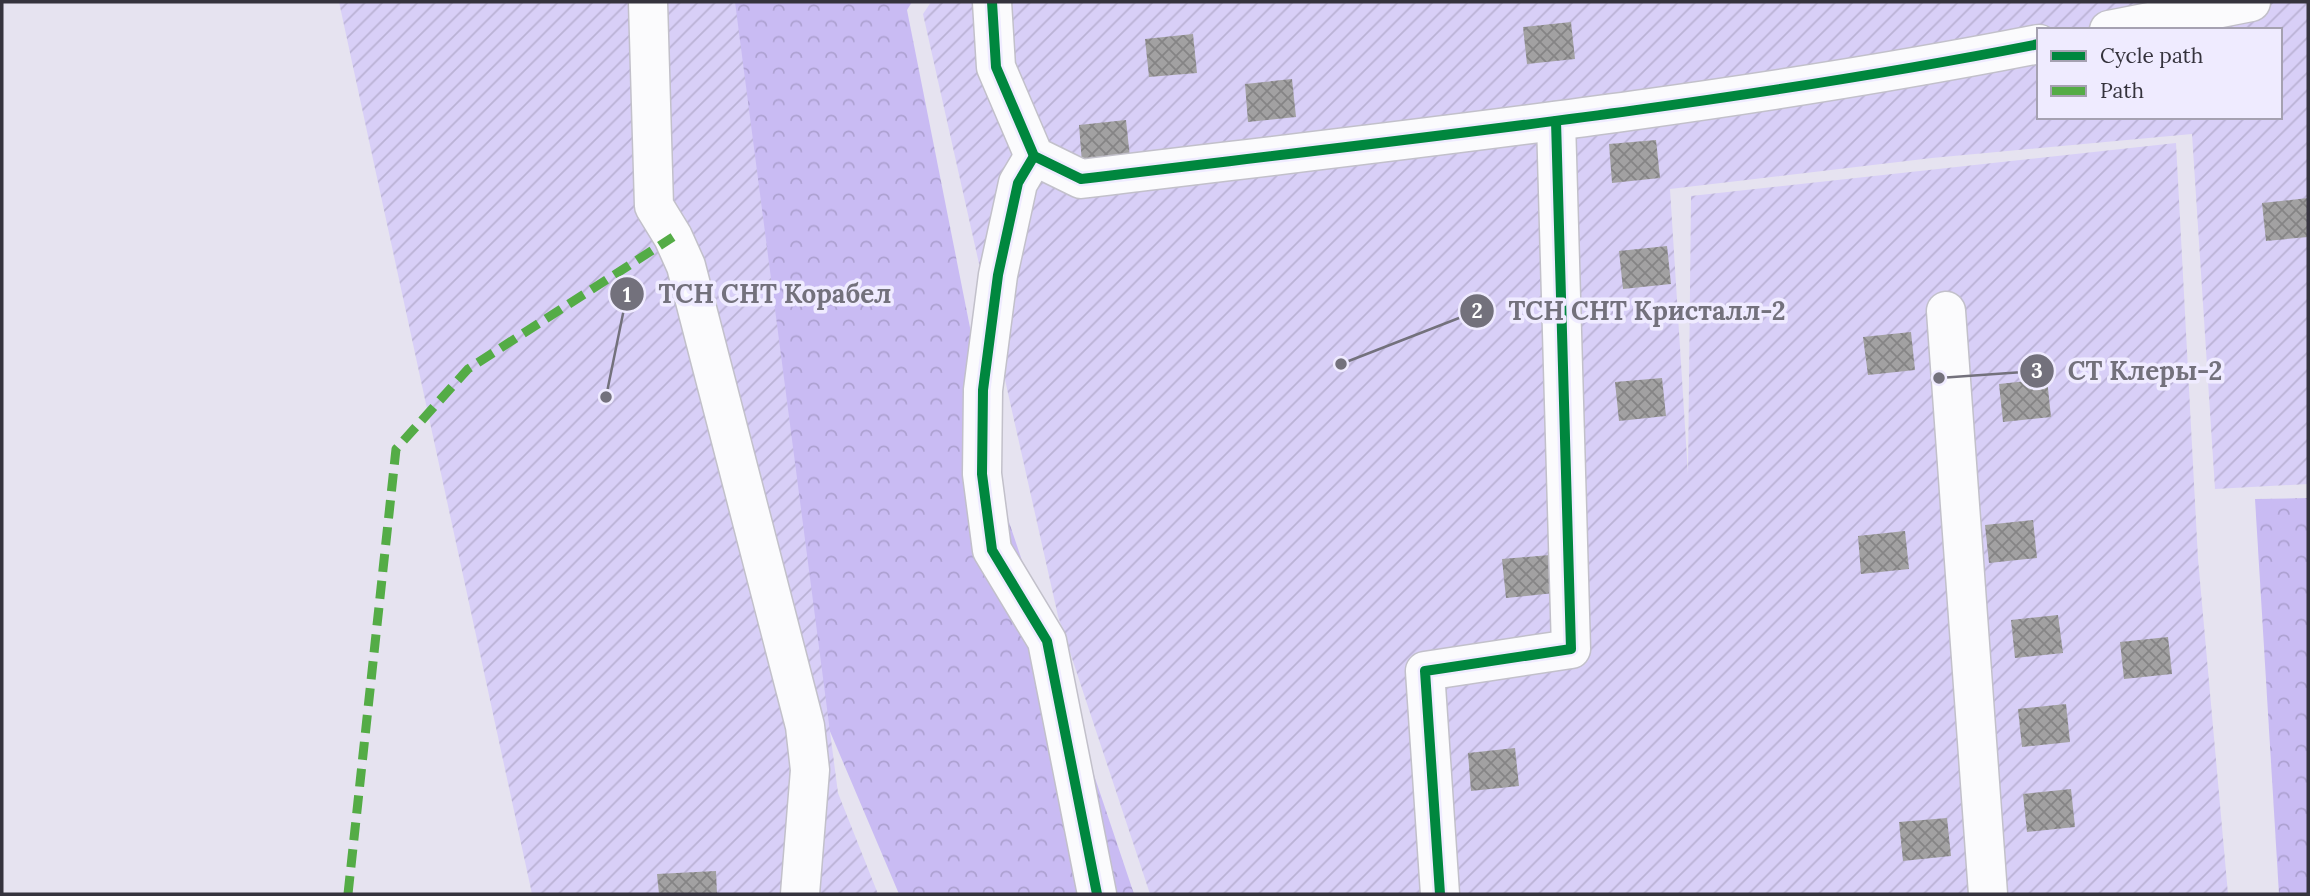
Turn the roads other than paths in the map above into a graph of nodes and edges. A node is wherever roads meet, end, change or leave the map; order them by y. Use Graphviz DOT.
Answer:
graph roads {
  1 [pos="648,2"];
  2 [pos="992,2"];
  3 [pos="2251,2"];
  4 [pos="2119,28"];
  5 [pos="2037,44"];
  6 [pos="1556,121"];
  7 [pos="1034,156"];
  8 [pos="1946,311"];
  9 [pos="800,894"];
  10 [pos="1097,894"];
  11 [pos="1440,894"];
  12 [pos="1988,894"];
  1 -- 9 [label="street"];
  2 -- 7 [label="street"];
  3 -- 4 [label="street"];
  5 -- 6 [label="street"];
  6 -- 7 [label="street"];
  6 -- 11 [label="street"];
  7 -- 10 [label="street"];
  8 -- 12 [label="street"];
}
